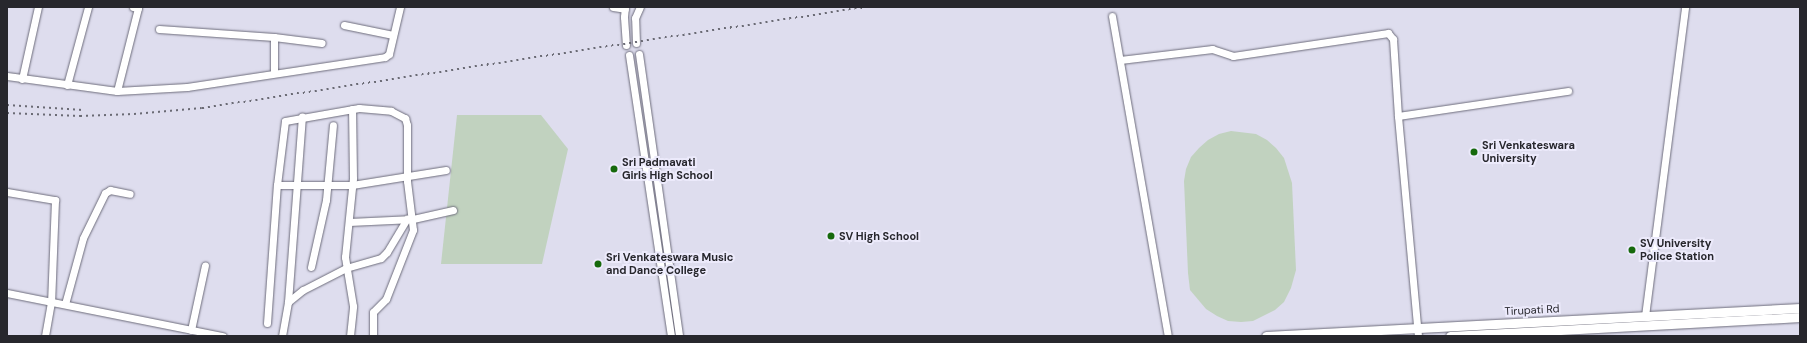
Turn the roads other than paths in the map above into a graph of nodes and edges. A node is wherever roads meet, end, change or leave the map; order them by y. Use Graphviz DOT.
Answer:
graph roads {
  1 [pos="38,7"];
  2 [pos="88,7"];
  3 [pos="137,7"];
  4 [pos="400,7"];
  5 [pos="613,7"];
  6 [pos="640,7"];
  7 [pos="1685,7"];
  8 [pos="625,8"];
  9 [pos="1112,16"];
  10 [pos="344,25"];
  11 [pos="159,29"];
  12 [pos="394,34"];
  13 [pos="274,37"];
  14 [pos="322,43"];
  15 [pos="636,44"];
  16 [pos="626,45"];
  17 [pos="639,54"];
  18 [pos="629,55"];
  19 [pos="1120,60"];
  20 [pos="274,73"];
  21 [pos="7,76"];
  22 [pos="22,79"];
  23 [pos="68,85"];
  24 [pos="1568,91"];
  25 [pos="117,92"];
  26 [pos="352,109"];
  27 [pos="1398,116"];
  28 [pos="302,117"];
  29 [pos="333,125"];
  30 [pos="446,170"];
  31 [pos="407,176"];
  32 [pos="277,185"];
  33 [pos="327,185"];
  34 [pos="352,185"];
  35 [pos="298,186"];
  36 [pos="7,192"];
  37 [pos="130,194"];
  38 [pos="453,210"];
  39 [pos="410,219"];
  40 [pos="348,222"];
  41 [pos="205,265"];
  42 [pos="311,267"];
  43 [pos="346,268"];
  44 [pos="7,293"];
  45 [pos="51,302"];
  46 [pos="288,302"];
  47 [pos="65,304"];
  48 [pos="1800,308"];
  49 [pos="1646,316"];
  50 [pos="1800,317"];
  51 [pos="267,323"];
  52 [pos="1646,326"];
  53 [pos="192,330"];
  54 [pos="1418,332"];
  55 [pos="214,335"];
  56 [pos="45,336"];
  57 [pos="223,336"];
  58 [pos="282,336"];
  59 [pos="350,336"];
  60 [pos="373,336"];
  61 [pos="671,336"];
  62 [pos="678,336"];
  63 [pos="1168,336"];
  64 [pos="1266,336"];
  65 [pos="1450,336"];
  1 -- 22 [label="street"];
  2 -- 23 [label="street"];
  3 -- 25 [label="street"];
  4 -- 12 [label="street"];
  5 -- 8 [label="street"];
  6 -- 15 [label="street"];
  7 -- 49 [label="street"];
  8 -- 16 [label="street"];
  9 -- 19 [label="street"];
  10 -- 12 [label="street"];
  11 -- 13 [label="street"];
  12 -- 20 [label="street"];
  13 -- 14 [label="street"];
  13 -- 20 [label="street"];
  17 -- 62 [label="street"];
  18 -- 61 [label="street"];
  19 -- 27 [label="street"];
  19 -- 63 [label="street"];
  20 -- 25 [label="street"];
  21 -- 22 [label="street"];
  22 -- 23 [label="street"];
  23 -- 25 [label="street"];
  24 -- 27 [label="street"];
  26 -- 28 [label="street"];
  26 -- 31 [label="street"];
  26 -- 34 [label="street"];
  27 -- 54 [label="street"];
  28 -- 32 [label="street"];
  28 -- 35 [label="street"];
  29 -- 33 [label="street"];
  30 -- 31 [label="street"];
  31 -- 34 [label="street"];
  31 -- 39 [label="street"];
  32 -- 35 [label="street"];
  32 -- 51 [label="street"];
  33 -- 34 [label="street"];
  33 -- 35 [label="street"];
  33 -- 42 [label="street"];
  34 -- 40 [label="street"];
  35 -- 46 [label="street"];
  36 -- 45 [label="street"];
  37 -- 47 [label="street"];
  38 -- 39 [label="street"];
  39 -- 40 [label="street"];
  39 -- 43 [label="street"];
  39 -- 60 [label="street"];
  40 -- 43 [label="street"];
  41 -- 53 [label="street"];
  43 -- 46 [label="street"];
  43 -- 59 [label="street"];
  44 -- 45 [label="street"];
  45 -- 47 [label="street"];
  45 -- 56 [label="street"];
  46 -- 58 [label="street"];
  47 -- 53 [label="street"];
  48 -- 49 [label="main road, Tirupati Rd"];
  49 -- 52 [label="main road"];
  49 -- 54 [label="main road, Tirupati Rd"];
  50 -- 52 [label="main road, Tirupati Rd"];
  52 -- 65 [label="main road, Tirupati Rd"];
  53 -- 55 [label="street"];
  54 -- 64 [label="main road, Tirupati Rd"];
  55 -- 57 [label="street"];
}
